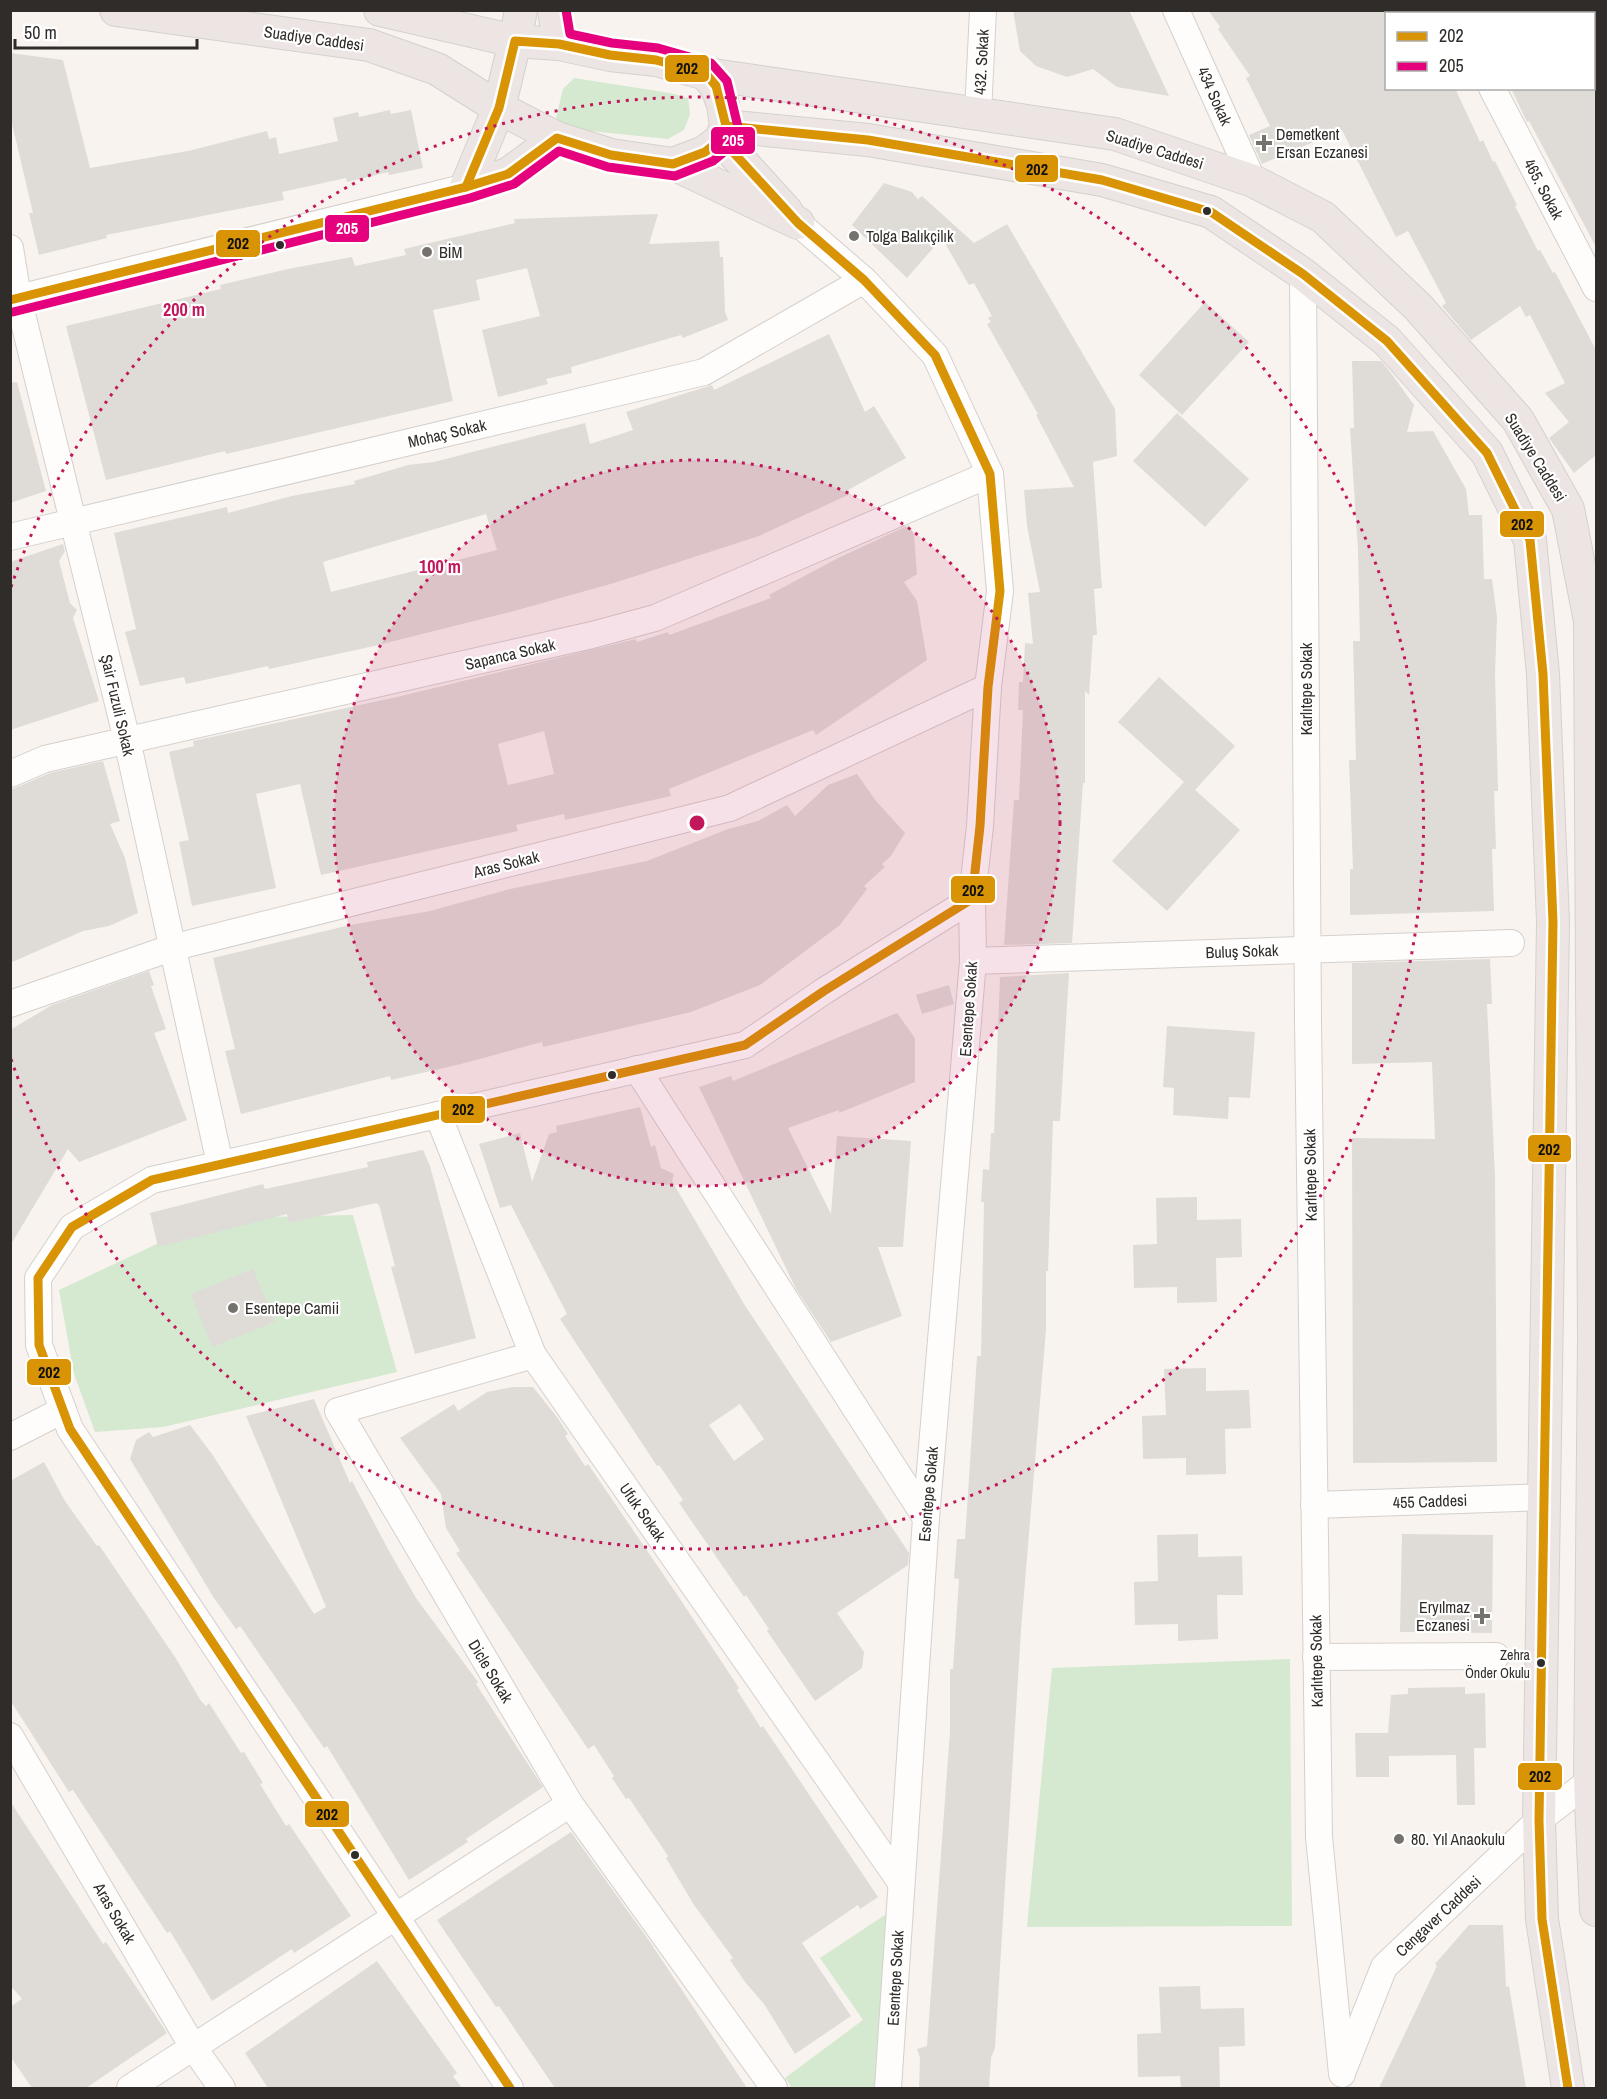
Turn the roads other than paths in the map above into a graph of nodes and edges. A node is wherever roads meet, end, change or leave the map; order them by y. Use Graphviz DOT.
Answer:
graph roads {
  1 [pos="117,10"];
  2 [pos="380,10"];
  3 [pos="521,10"];
  4 [pos="554,10"];
  5 [pos="983,10"];
  6 [pos="1176,10"];
  7 [pos="515,40"];
  8 [pos="559,44"];
  9 [pos="706,74"];
  10 [pos="1493,90"];
  11 [pos="499,108"];
  12 [pos="978,113"];
  13 [pos="723,132"];
  14 [pos="557,138"];
  15 [pos="673,164"];
  16 [pos="1253,181"];
  17 [pos="466,187"];
  18 [pos="798,223"];
  19 [pos="10,248"];
  20 [pos="1303,274"];
  21 [pos="864,280"];
  22 [pos="1596,288"];
  23 [pos="14,299"];
  24 [pos="990,474"];
  25 [pos="73,522"];
  26 [pos="10,537"];
  27 [pos="1593,621"];
  28 [pos="988,687"];
  29 [pos="127,740"];
  30 [pos="10,774"];
  31 [pos="972,899"];
  32 [pos="1511,943"];
  33 [pos="171,948"];
  34 [pos="1308,949"];
  35 [pos="973,961"];
  36 [pos="10,1004"];
  37 [pos="638,1069"];
  38 [pos="438,1115"];
  39 [pos="220,1164"];
  40 [pos="533,1355"];
  41 [pos="63,1410"];
  42 [pos="10,1437"];
  43 [pos="1546,1497"];
  44 [pos="1314,1504"];
  45 [pos="926,1518"];
  46 [pos="1595,1588"];
  47 [pos="1496,1656"];
  48 [pos="1316,1657"];
  49 [pos="10,1736"];
  50 [pos="1590,1781"];
  51 [pos="570,1804"];
  52 [pos="1539,1821"];
  53 [pos="900,1881"];
  54 [pos="1596,1910"];
  55 [pos="395,1916"];
  56 [pos="193,2047"];
  57 [pos="1339,2081"];
  58 [pos="130,2088"];
  59 [pos="222,2088"];
  60 [pos="510,2088"];
  61 [pos="774,2088"];
  62 [pos="888,2088"];
  63 [pos="1568,2088"];
  1 -- 11 [label="main road, Suadiye Caddesi"];
  2 -- 7 [label="main road, Suadiye Caddesi"];
  3 -- 7 [label="main road"];
  4 -- 8 [label="main road"];
  5 -- 12 [label="street, 432. Sokak"];
  6 -- 16 [label="street, 434 Sokak"];
  7 -- 8 [label="main road, Suadiye Caddesi"];
  7 -- 11 [label="main road"];
  8 -- 9 [label="main road, Suadiye Caddesi"];
  9 -- 12 [label="main road, Suadiye Caddesi"];
  9 -- 13 [label="main road"];
  10 -- 22 [label="street, 465. Sokak"];
  11 -- 14 [label="main road, Suadiye Caddesi"];
  11 -- 17 [label="main road"];
  12 -- 16 [label="main road, Suadiye Caddesi"];
  13 -- 15 [label="main road, Suadiye Caddesi"];
  13 -- 18 [label="main road"];
  13 -- 20 [label="main road"];
  14 -- 15 [label="main road, Suadiye Caddesi"];
  14 -- 17 [label="main road"];
  15 -- 18 [label="main road"];
  16 -- 27 [label="main road, Suadiye Caddesi"];
  17 -- 23 [label="street"];
  18 -- 21 [label="street, Esentepe Sokak"];
  19 -- 23 [label="street, Şair Fuzuli Sokak"];
  20 -- 34 [label="street, Karlıtepe Sokak"];
  20 -- 43 [label="main road"];
  21 -- 24 [label="street, Esentepe Sokak"];
  21 -- 25 [label="street, Mohaç Sokak"];
  23 -- 25 [label="street, Şair Fuzuli Sokak"];
  24 -- 28 [label="street, Esentepe Sokak"];
  24 -- 29 [label="street, Sapanca Sokak"];
  25 -- 26 [label="street, Mohaç Sokak"];
  25 -- 29 [label="street, Şair Fuzuli Sokak"];
  27 -- 46 [label="main road, Suadiye Caddesi"];
  28 -- 31 [label="street, Esentepe Sokak"];
  28 -- 33 [label="street, Aras Sokak"];
  29 -- 30 [label="street, Sapanca Sokak"];
  29 -- 33 [label="street, Şair Fuzuli Sokak"];
  31 -- 35 [label="street, Esentepe Sokak"];
  31 -- 37 [label="street"];
  32 -- 34 [label="street, Buluş Sokak"];
  33 -- 36 [label="street, Aras Sokak"];
  33 -- 39 [label="street, Şair Fuzuli Sokak"];
  34 -- 35 [label="street, Buluş Sokak"];
  34 -- 44 [label="street, Karlıtepe Sokak"];
  35 -- 45 [label="street, Esentepe Sokak"];
  37 -- 38 [label="street"];
  37 -- 45 [label="street"];
  38 -- 39 [label="street"];
  38 -- 40 [label="street, Ufuk Sokak"];
  39 -- 41 [label="street"];
  40 -- 51 [label="street, Dicle Sokak"];
  40 -- 53 [label="street, Ufuk Sokak"];
  41 -- 42 [label="street"];
  41 -- 55 [label="street"];
  43 -- 44 [label="street, 455 Caddesi"];
  43 -- 52 [label="main road"];
  44 -- 48 [label="street, Karlıtepe Sokak"];
  45 -- 53 [label="street, Esentepe Sokak"];
  46 -- 50 [label="main road, Suadiye Caddesi"];
  47 -- 48 [label="street"];
  48 -- 57 [label="street, Karlıtepe Sokak"];
  49 -- 56 [label="street, Aras Sokak"];
  50 -- 52 [label="street, Cengaver Caddesi"];
  50 -- 54 [label="main road, Suadiye Caddesi"];
  51 -- 55 [label="street"];
  51 -- 61 [label="street, Dicle Sokak"];
  52 -- 57 [label="street, Cengaver Caddesi"];
  52 -- 63 [label="main road"];
  53 -- 62 [label="street, Esentepe Sokak"];
  55 -- 56 [label="street"];
  55 -- 60 [label="street"];
  56 -- 58 [label="street"];
  56 -- 59 [label="street, Aras Sokak"];
}
